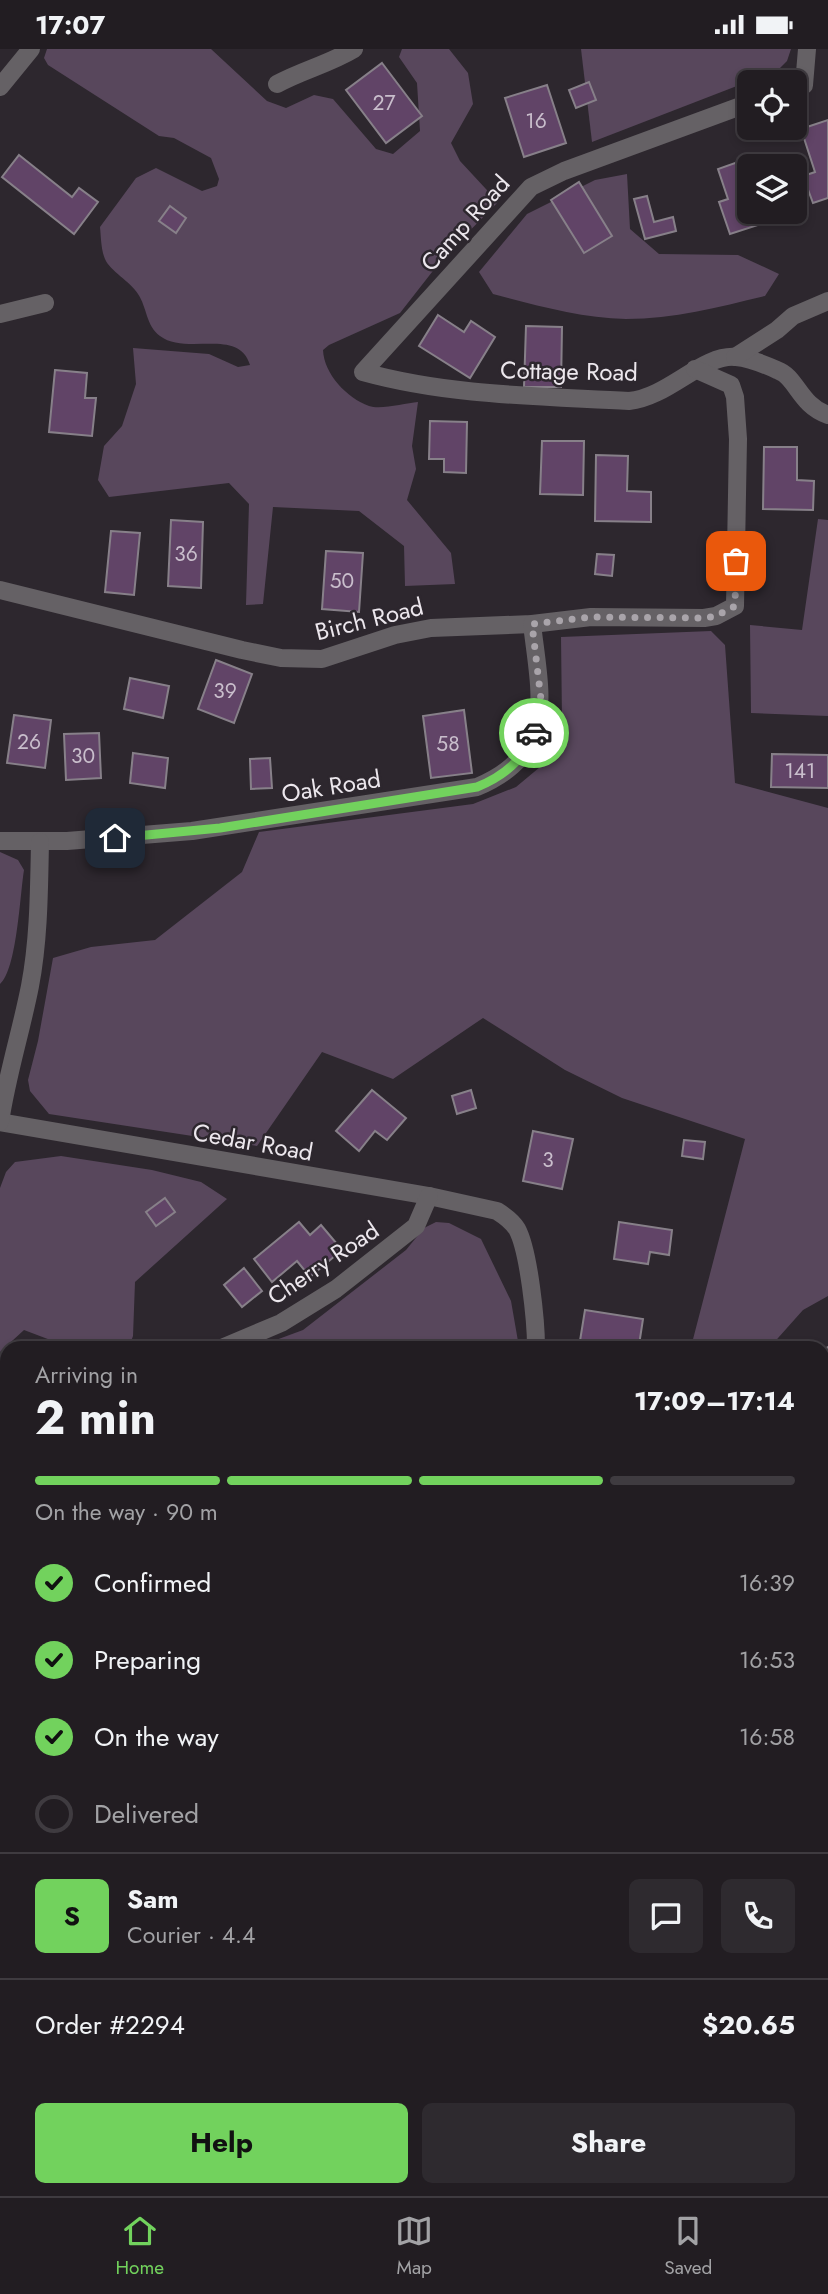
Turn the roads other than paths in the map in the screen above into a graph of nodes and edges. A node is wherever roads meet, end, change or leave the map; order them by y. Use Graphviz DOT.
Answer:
graph roads {
  1 [pos="32,49"];
  2 [pos="354,49"];
  3 [pos="807,49"];
  4 [pos="802,70"];
  5 [pos="277,84"];
  6 [pos="0,87"];
  7 [pos="737,107"];
  8 [pos="828,301"];
  9 [pos="45,303"];
  10 [pos="0,314"];
  11 [pos="735,357"];
  12 [pos="695,369"];
  13 [pos="363,372"];
  14 [pos="828,415"];
  15 [pos="0,590"];
  16 [pos="532,624"];
  17 [pos="0,841"];
  18 [pos="40,842"];
  19 [pos="0,1122"];
  20 [pos="429,1196"];
  21 [pos="238,1341"];
  22 [pos="536,1341"];
  1 -- 6 [label="street"];
  2 -- 5 [label="street"];
  3 -- 4 [label="street"];
  7 -- 13 [label="street, Camp Road"];
  8 -- 11 [label="street, Cottage Road"];
  9 -- 10 [label="street"];
  11 -- 12 [label="street, Cottage Road"];
  11 -- 14 [label="street"];
  12 -- 13 [label="street, Cottage Road"];
  12 -- 16 [label="street, Birch Road"];
  15 -- 16 [label="street, Birch Road"];
  16 -- 18 [label="street, Oak Road"];
  17 -- 18 [label="street, Oak Road"];
  18 -- 19 [label="street"];
  19 -- 20 [label="street, Cedar Road"];
  20 -- 21 [label="street, Cherry Road"];
  20 -- 22 [label="street, Cedar Road"];
}
